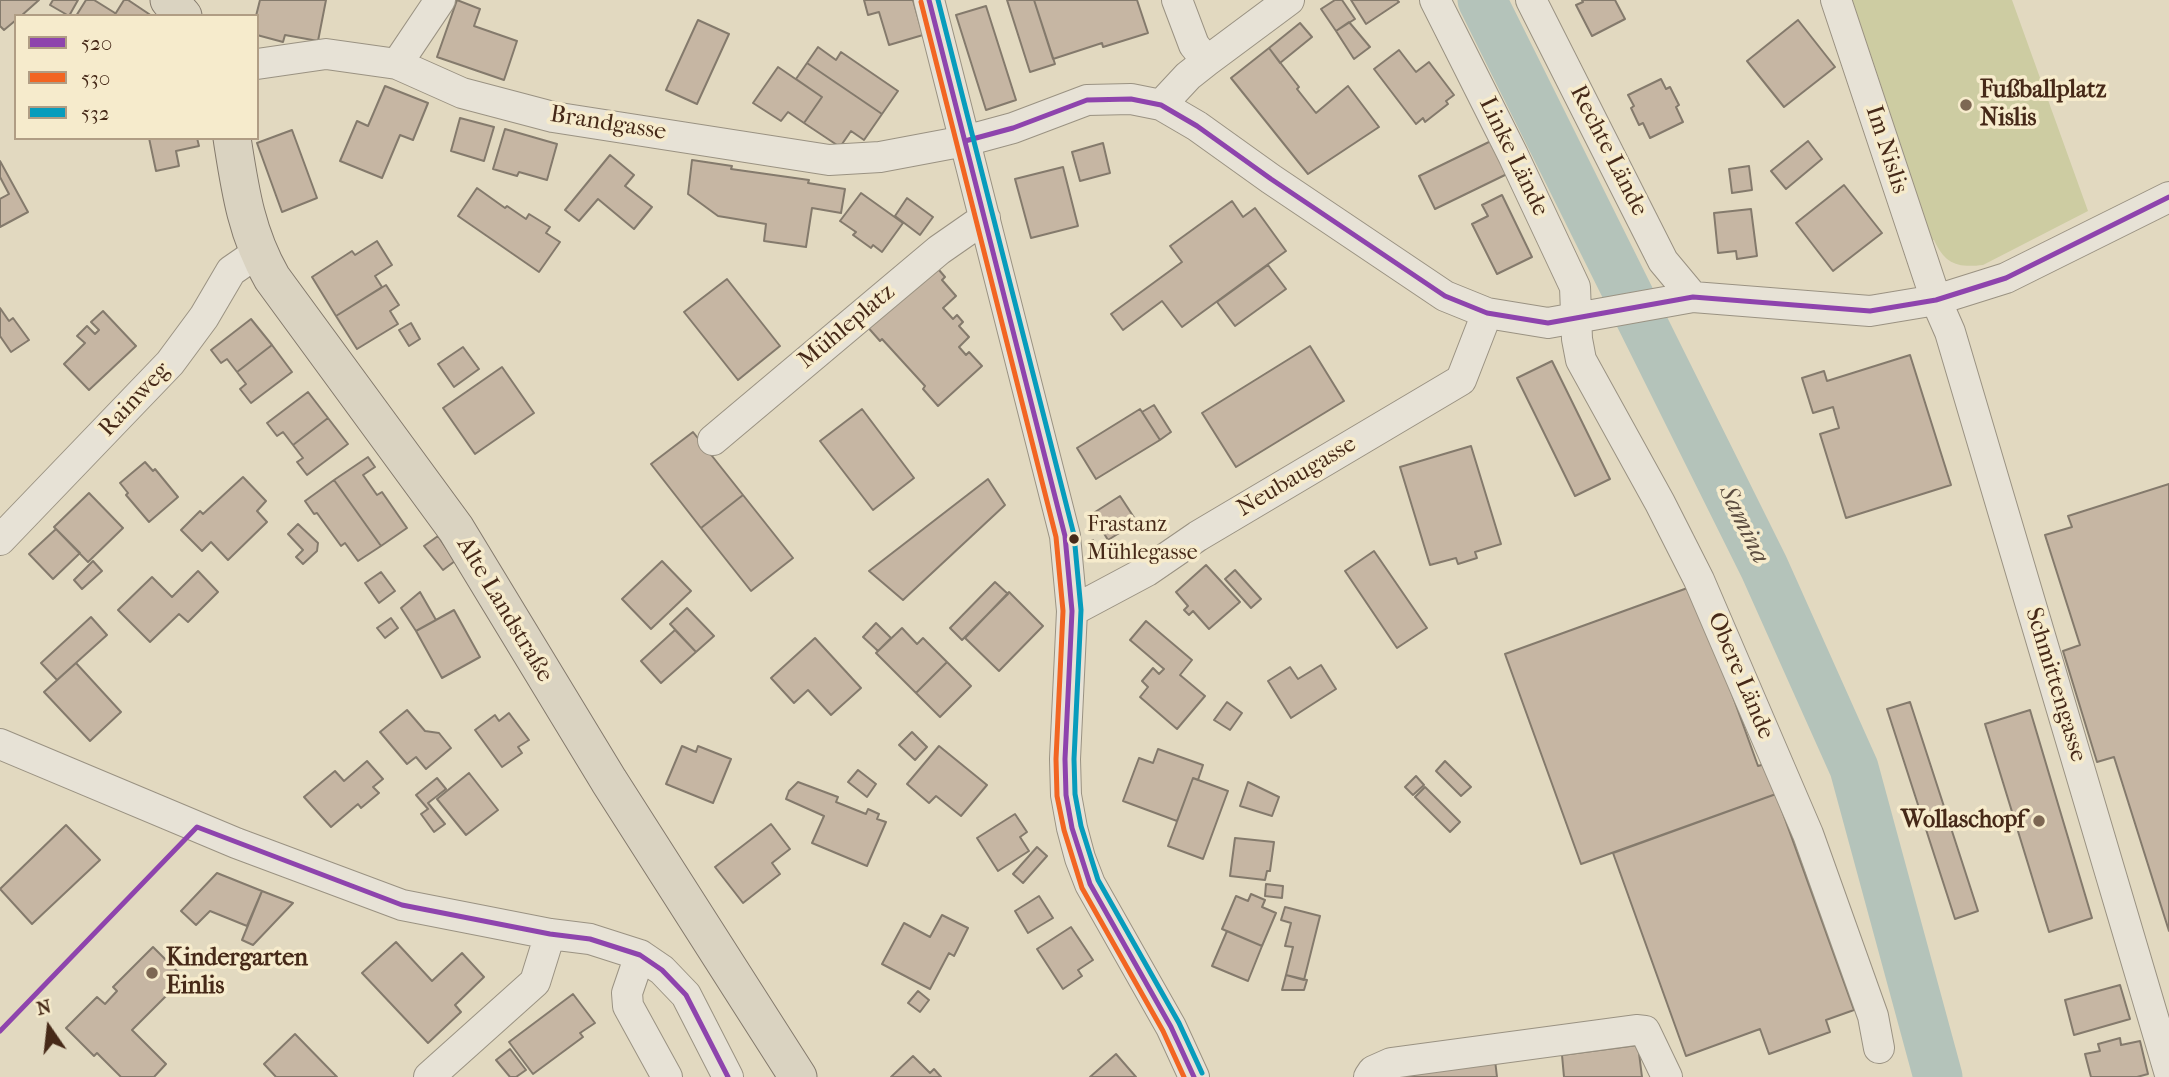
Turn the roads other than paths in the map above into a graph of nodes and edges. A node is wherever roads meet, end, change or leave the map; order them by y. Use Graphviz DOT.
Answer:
graph roads {
  1 [pos="169,0"];
  2 [pos="439,0"];
  3 [pos="929,0"];
  4 [pos="1177,0"];
  5 [pos="1289,0"];
  6 [pos="1435,0"];
  7 [pos="1531,0"];
  8 [pos="1836,0"];
  9 [pos="181,14"];
  10 [pos="1207,61"];
  11 [pos="259,64"];
  12 [pos="397,64"];
  13 [pos="1161,105"];
  14 [pos="232,140"];
  15 [pos="965,141"];
  16 [pos="2169,197"];
  17 [pos="985,218"];
  18 [pos="257,253"];
  19 [pos="1682,298"];
  20 [pos="1936,300"];
  21 [pos="1488,313"];
  22 [pos="1589,316"];
  23 [pos="713,440"];
  24 [pos="0,540"];
  25 [pos="1072,611"];
  26 [pos="0,744"];
  27 [pos="550,934"];
  28 [pos="640,955"];
  29 [pos="1879,1048"];
  30 [pos="2169,1071"];
  31 [pos="429,1077"];
  32 [pos="667,1077"];
  33 [pos="728,1077"];
  34 [pos="798,1077"];
  35 [pos="1194,1077"];
  36 [pos="1369,1077"];
  37 [pos="1667,1077"];
  1 -- 9 [label="main road"];
  2 -- 12 [label="street"];
  3 -- 15 [label="street"];
  4 -- 10 [label="street"];
  5 -- 10 [label="street"];
  6 -- 22 [label="street, Linke Lände"];
  7 -- 19 [label="street, Rechte Lände"];
  8 -- 20 [label="street, Im Nislis"];
  10 -- 13 [label="street"];
  11 -- 12 [label="street, Brandgasse"];
  12 -- 15 [label="street, Brandgasse"];
  13 -- 15 [label="street, Brandgasse"];
  13 -- 21 [label="street"];
  14 -- 18 [label="main road, Alte Landstraße"];
  15 -- 17 [label="street"];
  16 -- 20 [label="street"];
  17 -- 23 [label="street, Mühleplatz"];
  17 -- 25 [label="street"];
  18 -- 24 [label="street, Rainweg"];
  18 -- 34 [label="main road, Alte Landstraße"];
  19 -- 20 [label="street"];
  19 -- 22 [label="street"];
  20 -- 30 [label="street, Schmittengasse"];
  21 -- 22 [label="street"];
  21 -- 25 [label="street, Neubaugasse"];
  22 -- 29 [label="street, Obere Lände"];
  25 -- 35 [label="street"];
  26 -- 27 [label="street"];
  27 -- 28 [label="street"];
  27 -- 31 [label="street"];
  28 -- 32 [label="street"];
  28 -- 33 [label="street"];
  36 -- 37 [label="street"];
}
